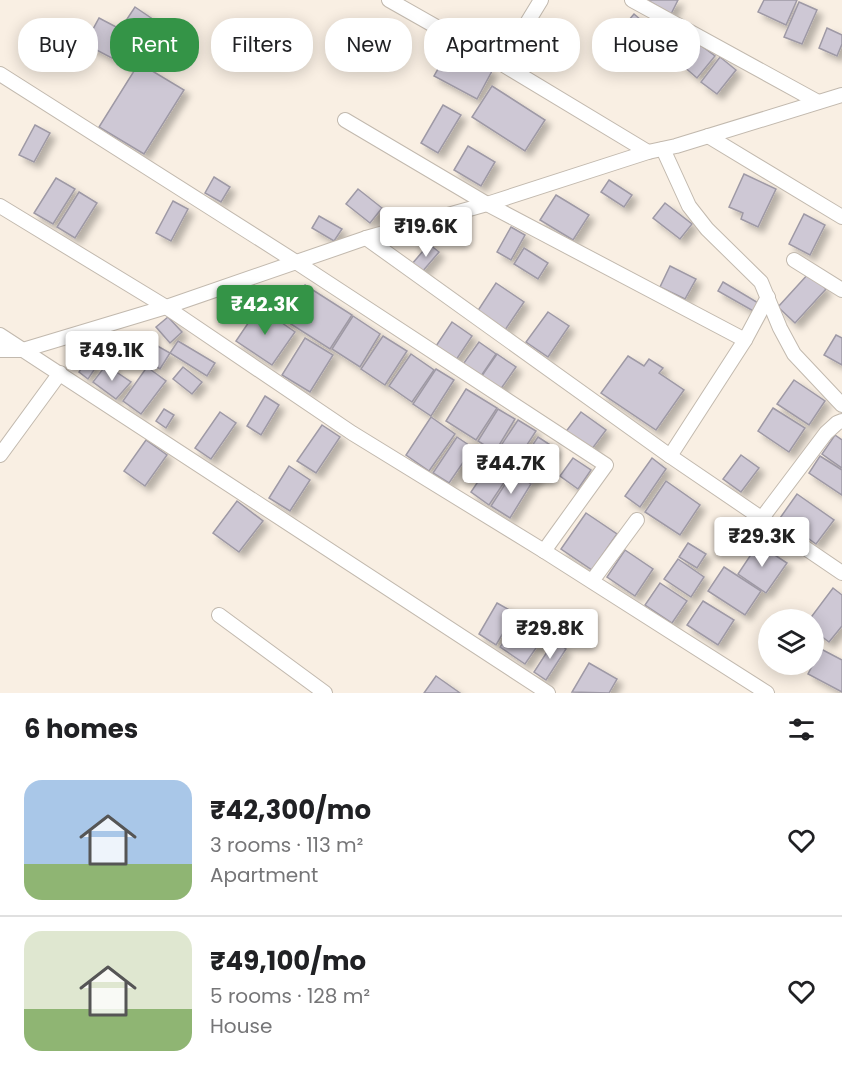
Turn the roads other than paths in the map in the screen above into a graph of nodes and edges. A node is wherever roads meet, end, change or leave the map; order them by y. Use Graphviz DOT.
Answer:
graph roads {
  1 [pos="389,0"];
  2 [pos="541,0"];
  3 [pos="632,0"];
  4 [pos="530,18"];
  5 [pos="424,20"];
  6 [pos="515,72"];
  7 [pos="0,74"];
  8 [pos="842,94"];
  9 [pos="818,102"];
  10 [pos="345,120"];
  11 [pos="708,136"];
  12 [pos="670,147"];
  13 [pos="648,152"];
  14 [pos="487,204"];
  15 [pos="0,206"];
  16 [pos="842,217"];
  17 [pos="366,238"];
  18 [pos="794,260"];
  19 [pos="296,262"];
  20 [pos="842,290"];
  21 [pos="768,297"];
  22 [pos="166,307"];
  23 [pos="0,335"];
  24 [pos="745,340"];
  25 [pos="0,350"];
  26 [pos="23,350"];
  27 [pos="60,373"];
  28 [pos="842,405"];
  29 [pos="839,422"];
  30 [pos="0,456"];
  31 [pos="670,456"];
  32 [pos="762,518"];
  33 [pos="637,520"];
  34 [pos="544,551"];
  35 [pos="842,573"];
  36 [pos="592,581"];
  37 [pos="219,615"];
  38 [pos="325,693"];
  39 [pos="548,693"];
  40 [pos="767,693"];
  1 -- 5 [label="street"];
  2 -- 4 [label="street"];
  3 -- 9 [label="street"];
  6 -- 13 [label="street"];
  7 -- 19 [label="street"];
  8 -- 9 [label="street"];
  9 -- 11 [label="street"];
  10 -- 14 [label="street"];
  11 -- 12 [label="street"];
  11 -- 16 [label="street"];
  12 -- 13 [label="street"];
  12 -- 21 [label="street"];
  13 -- 14 [label="street"];
  14 -- 17 [label="street"];
  14 -- 24 [label="street"];
  15 -- 22 [label="street"];
  17 -- 19 [label="street"];
  17 -- 31 [label="street"];
  18 -- 20 [label="street"];
  19 -- 22 [label="street"];
  19 -- 34 [label="street"];
  21 -- 24 [label="street"];
  21 -- 28 [label="street"];
  22 -- 26 [label="street"];
  22 -- 34 [label="street"];
  23 -- 26 [label="street"];
  24 -- 31 [label="street"];
  25 -- 26 [label="street"];
  26 -- 27 [label="street"];
  27 -- 30 [label="street"];
  27 -- 39 [label="street"];
  29 -- 32 [label="street"];
  31 -- 32 [label="street"];
  32 -- 35 [label="street"];
  33 -- 36 [label="street"];
  34 -- 36 [label="street"];
  36 -- 40 [label="street"];
  37 -- 38 [label="street"];
}
